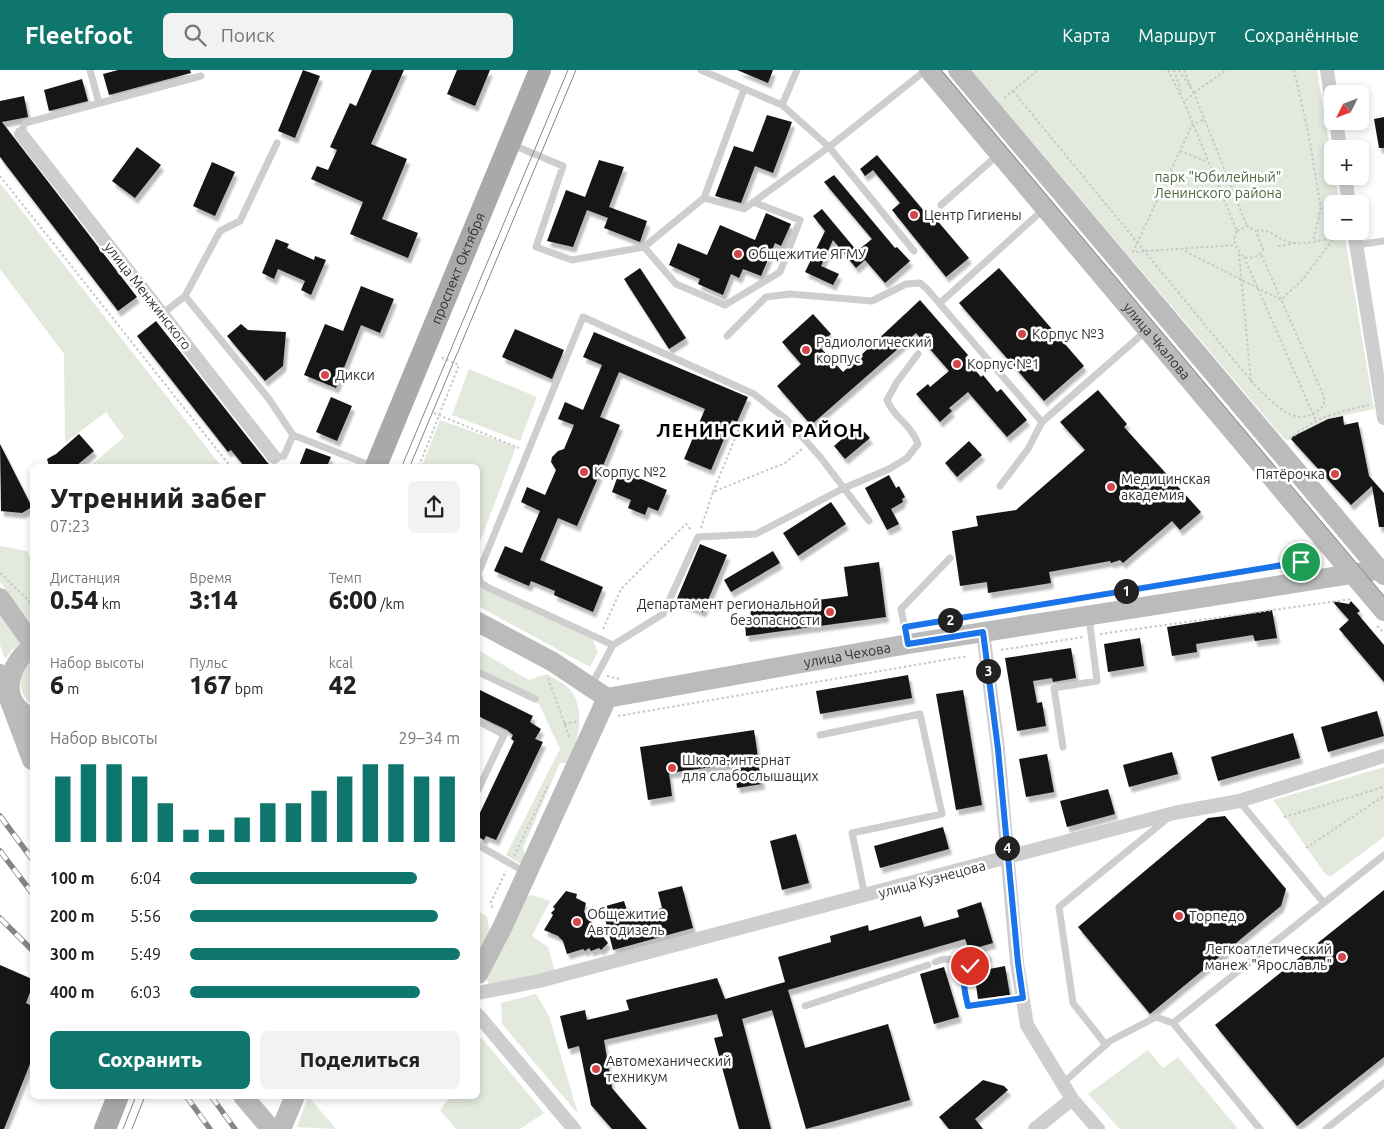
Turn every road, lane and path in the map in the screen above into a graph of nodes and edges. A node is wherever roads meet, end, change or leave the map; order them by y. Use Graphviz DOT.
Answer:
graph roads {
  1 [pos="90,70"];
  2 [pos="540,70"];
  3 [pos="701,70"];
  4 [pos="798,70"];
  5 [pos="928,70"];
  6 [pos="958,70"];
  7 [pos="1038,70"];
  8 [pos="1168,70"];
  9 [pos="1174,70"];
  10 [pos="1179,70"];
  11 [pos="1184,70"];
  12 [pos="1226,70"];
  13 [pos="1294,70"];
  14 [pos="1327,70"];
  15 [pos="201,76"];
  16 [pos="1329,85"];
  17 [pos="744,89"];
  18 [pos="1013,91"];
  19 [pos="1194,93"];
  20 [pos="1004,98"];
  21 [pos="1184,102"];
  22 [pos="99,103"];
  23 [pos="782,105"];
  24 [pos="1204,120"];
  25 [pos="1192,125"];
  26 [pos="22,134"];
  27 [pos="277,143"];
  28 [pos="510,144"];
  29 [pos="829,147"];
  30 [pos="1180,151"];
  31 [pos="1000,154"];
  32 [pos="1208,162"];
  33 [pos="1225,175"];
  34 [pos="0,176"];
  35 [pos="1215,180"];
  36 [pos="704,198"];
  37 [pos="753,202"];
  38 [pos="941,205"];
  39 [pos="1045,208"];
  40 [pos="1246,226"];
  41 [pos="1237,231"];
  42 [pos="1256,231"];
  43 [pos="1324,239"];
  44 [pos="1369,239"];
  45 [pos="1332,240"];
  46 [pos="1353,240"];
  47 [pos="1313,241"];
  48 [pos="1384,241"];
  49 [pos="1301,243"];
  50 [pos="1236,245"];
  51 [pos="1278,246"];
  52 [pos="644,247"];
  53 [pos="1183,250"];
  54 [pos="914,251"];
  55 [pos="1146,252"];
  56 [pos="1239,253"];
  57 [pos="1261,254"];
  58 [pos="1244,257"];
  59 [pos="1241,279"];
  60 [pos="1258,288"];
  61 [pos="185,296"];
  62 [pos="1281,300"];
  63 [pos="940,303"];
  64 [pos="162,314"];
  65 [pos="1147,330"];
  66 [pos="727,336"];
  67 [pos="918,354"];
  68 [pos="440,357"];
  69 [pos="1251,381"];
  70 [pos="754,394"];
  71 [pos="1380,403"];
  72 [pos="434,413"];
  73 [pos="1313,414"];
  74 [pos="440,416"];
  75 [pos="1384,418"];
  76 [pos="1316,421"];
  77 [pos="1042,422"];
  78 [pos="293,435"];
  79 [pos="1288,440"];
  80 [pos="808,443"];
  81 [pos="527,451"];
  82 [pos="274,458"];
  83 [pos="228,464"];
  84 [pos="367,464"];
  85 [pos="377,464"];
  86 [pos="420,464"];
  87 [pos="1000,486"];
  88 [pos="844,488"];
  89 [pos="713,492"];
  90 [pos="869,521"];
  91 [pos="698,537"];
  92 [pos="950,558"];
  93 [pos="1311,560"];
  94 [pos="480,569"];
  95 [pos="1383,572"];
  96 [pos="0,573"];
  97 [pos="1353,574"];
  98 [pos="480,580"];
  99 [pos="0,598"];
  100 [pos="1354,599"];
  101 [pos="30,602"];
  102 [pos="1379,616"];
  103 [pos="480,623"];
  104 [pos="1090,626"];
  105 [pos="983,632"];
  106 [pos="1384,633"];
  107 [pos="906,636"];
  108 [pos="599,638"];
  109 [pos="30,640"];
  110 [pos="613,645"];
  111 [pos="30,648"];
  112 [pos="1000,650"];
  113 [pos="968,656"];
  114 [pos="553,662"];
  115 [pos="480,673"];
  116 [pos="0,674"];
  117 [pos="594,680"];
  118 [pos="627,681"];
  119 [pos="8,696"];
  120 [pos="608,698"];
  121 [pos="535,699"];
  122 [pos="30,716"];
  123 [pos="618,716"];
  124 [pos="579,721"];
  125 [pos="480,722"];
  126 [pos="564,724"];
  127 [pos="820,735"];
  128 [pos="570,740"];
  129 [pos="1063,747"];
  130 [pos="30,755"];
  131 [pos="1384,756"];
  132 [pos="549,784"];
  133 [pos="480,786"];
  134 [pos="1384,787"];
  135 [pos="1384,796"];
  136 [pos="1239,801"];
  137 [pos="1174,813"];
  138 [pos="1284,817"];
  139 [pos="480,846"];
  140 [pos="1306,848"];
  141 [pos="1384,855"];
  142 [pos="1008,859"];
  143 [pos="518,868"];
  144 [pos="866,896"];
  145 [pos="1324,903"];
  146 [pos="492,909"];
  147 [pos="988,960"];
  148 [pos="480,970"];
  149 [pos="964,972"];
  150 [pos="480,993"];
  151 [pos="1023,998"];
  152 [pos="805,1006"];
  153 [pos="480,1017"];
  154 [pos="1173,1023"];
  155 [pos="1106,1045"];
  156 [pos="1063,1083"];
  157 [pos="1384,1083"];
  158 [pos="117,1099"];
  159 [pos="246,1099"];
  160 [pos="294,1099"];
  161 [pos="1072,1099"];
  162 [pos="105,1129"];
  163 [pos="271,1129"];
  164 [pos="281,1129"];
  165 [pos="574,1129"];
  166 [pos="1035,1129"];
  167 [pos="1098,1129"];
  168 [pos="1260,1129"];
  169 [pos="1326,1129"];
  1 -- 22 [label="lane"];
  2 -- 28 [label="main road, проспект Октября"];
  3 -- 17 [label="lane"];
  4 -- 23 [label="lane"];
  5 -- 29 [label="lane"];
  5 -- 31 [label="main road, улица Чкалова"];
  6 -- 95 [label="main road, улица Чкалова"];
  7 -- 18 [label="path"];
  8 -- 21 [label="path"];
  9 -- 21 [label="path"];
  10 -- 19 [label="path"];
  11 -- 19 [label="path"];
  12 -- 19 [label="path"];
  13 -- 47 [label="path"];
  14 -- 16 [label="street"];
  15 -- 22 [label="lane"];
  17 -- 23 [label="lane"];
  17 -- 36 [label="lane"];
  18 -- 20 [label="path"];
  18 -- 55 [label="path"];
  19 -- 21 [label="path"];
  19 -- 24 [label="path"];
  21 -- 25 [label="path"];
  22 -- 26 [label="lane"];
  23 -- 29 [label="lane"];
  24 -- 25 [label="path"];
  24 -- 33 [label="path"];
  25 -- 30 [label="path"];
  25 -- 32 [label="path"];
  26 -- 64 [label="street, улица Менжинского"];
  27 -- 61 [label="lane"];
  28 -- 52 [label="lane"];
  28 -- 85 [label="main road, проспект Октября"];
  29 -- 37 [label="lane"];
  29 -- 54 [label="lane"];
  30 -- 32 [label="path"];
  30 -- 55 [label="path"];
  31 -- 38 [label="lane"];
  31 -- 39 [label="main road, улица Чкалова"];
  32 -- 35 [label="path"];
  33 -- 35 [label="path"];
  33 -- 40 [label="path"];
  34 -- 83 [label="path"];
  35 -- 41 [label="path"];
  36 -- 37 [label="lane"];
  36 -- 52 [label="lane"];
  37 -- 52 [label="lane"];
  39 -- 63 [label="lane"];
  39 -- 65 [label="main road, улица Чкалова"];
  40 -- 41 [label="path"];
  40 -- 42 [label="path"];
  41 -- 50 [label="path"];
  42 -- 49 [label="path"];
  42 -- 57 [label="path"];
  43 -- 47 [label="path"];
  44 -- 48 [label="lane"];
  45 -- 62 [label="path"];
  46 -- 71 [label="street"];
  47 -- 49 [label="path"];
  49 -- 51 [label="path"];
  50 -- 53 [label="path"];
  50 -- 56 [label="path"];
  53 -- 55 [label="path"];
  53 -- 59 [label="path"];
  55 -- 69 [label="path"];
  56 -- 58 [label="path"];
  56 -- 59 [label="path"];
  57 -- 58 [label="path"];
  57 -- 62 [label="path"];
  58 -- 60 [label="path"];
  59 -- 60 [label="path"];
  59 -- 69 [label="path"];
  60 -- 62 [label="path"];
  60 -- 73 [label="path"];
  61 -- 64 [label="lane"];
  61 -- 78 [label="lane"];
  62 -- 73 [label="path"];
  63 -- 66 [label="lane"];
  63 -- 77 [label="lane"];
  64 -- 82 [label="street, улица Менжинского"];
  65 -- 77 [label="lane"];
  65 -- 97 [label="main road, улица Чкалова"];
  67 -- 88 [label="lane"];
  68 -- 74 [label="path"];
  69 -- 73 [label="path"];
  70 -- 80 [label="lane"];
  70 -- 81 [label="lane"];
  70 -- 89 [label="path"];
  71 -- 75 [label="street"];
  71 -- 76 [label="path"];
  72 -- 74 [label="path"];
  73 -- 76 [label="path"];
  74 -- 81 [label="path"];
  74 -- 86 [label="path"];
  76 -- 79 [label="path"];
  77 -- 87 [label="lane"];
  78 -- 82 [label="lane"];
  78 -- 84 [label="lane"];
  80 -- 88 [label="lane"];
  80 -- 89 [label="path"];
  81 -- 94 [label="lane"];
  88 -- 90 [label="lane"];
  88 -- 91 [label="lane"];
  89 -- 91 [label="path"];
  91 -- 108 [label="path"];
  91 -- 110 [label="lane"];
  92 -- 107 [label="lane"];
  93 -- 107 [label="path"];
  95 -- 97 [label="main road, улица Чехова"];
  96 -- 101 [label="path"];
  97 -- 102 [label="main road, улица Чкалова"];
  97 -- 104 [label="main road, улица Чехова"];
  98 -- 108 [label="lane"];
  99 -- 109 [label="main road"];
  100 -- 104 [label="path"];
  102 -- 106 [label="path"];
  103 -- 114 [label="main road"];
  104 -- 105 [label="main road, улица Чехова"];
  104 -- 112 [label="path"];
  104 -- 129 [label="lane"];
  105 -- 107 [label="main road, улица Чехова"];
  105 -- 142 [label="street"];
  107 -- 120 [label="main road, улица Чехова"];
  108 -- 110 [label="lane"];
  110 -- 117 [label="lane"];
  111 -- 119 [label="main road"];
  113 -- 123 [label="path"];
  114 -- 117 [label="main road"];
  114 -- 126 [label="path"];
  115 -- 121 [label="lane"];
  116 -- 119 [label="main road"];
  117 -- 118 [label="path"];
  117 -- 120 [label="main road"];
  119 -- 122 [label="main road"];
  119 -- 130 [label="main road"];
  120 -- 143 [label="main road"];
  124 -- 126 [label="path"];
  125 -- 133 [label="lane"];
  126 -- 128 [label="path"];
  127 -- 144 [label="lane"];
  131 -- 136 [label="street, улица Кузнецова"];
  132 -- 143 [label="path"];
  134 -- 138 [label="path"];
  135 -- 140 [label="path"];
  136 -- 137 [label="street, улица Кузнецова"];
  136 -- 145 [label="lane"];
  137 -- 142 [label="street, улица Кузнецова"];
  137 -- 155 [label="lane"];
  139 -- 143 [label="lane"];
  141 -- 145 [label="lane"];
  142 -- 144 [label="street, улица Кузнецова"];
  142 -- 151 [label="street"];
  143 -- 146 [label="path"];
  143 -- 148 [label="main road"];
  144 -- 150 [label="street, улица Кузнецова"];
  145 -- 154 [label="lane"];
  147 -- 149 [label="lane"];
  149 -- 151 [label="lane"];
  149 -- 152 [label="lane"];
  151 -- 156 [label="street"];
  153 -- 165 [label="street"];
  154 -- 155 [label="lane"];
  154 -- 168 [label="lane"];
  155 -- 156 [label="lane"];
  156 -- 161 [label="street"];
  157 -- 169 [label="lane"];
  158 -- 162 [label="main road"];
  159 -- 163 [label="main road"];
  160 -- 164 [label="main road"];
  161 -- 166 [label="street"];
  161 -- 167 [label="street"];
}
